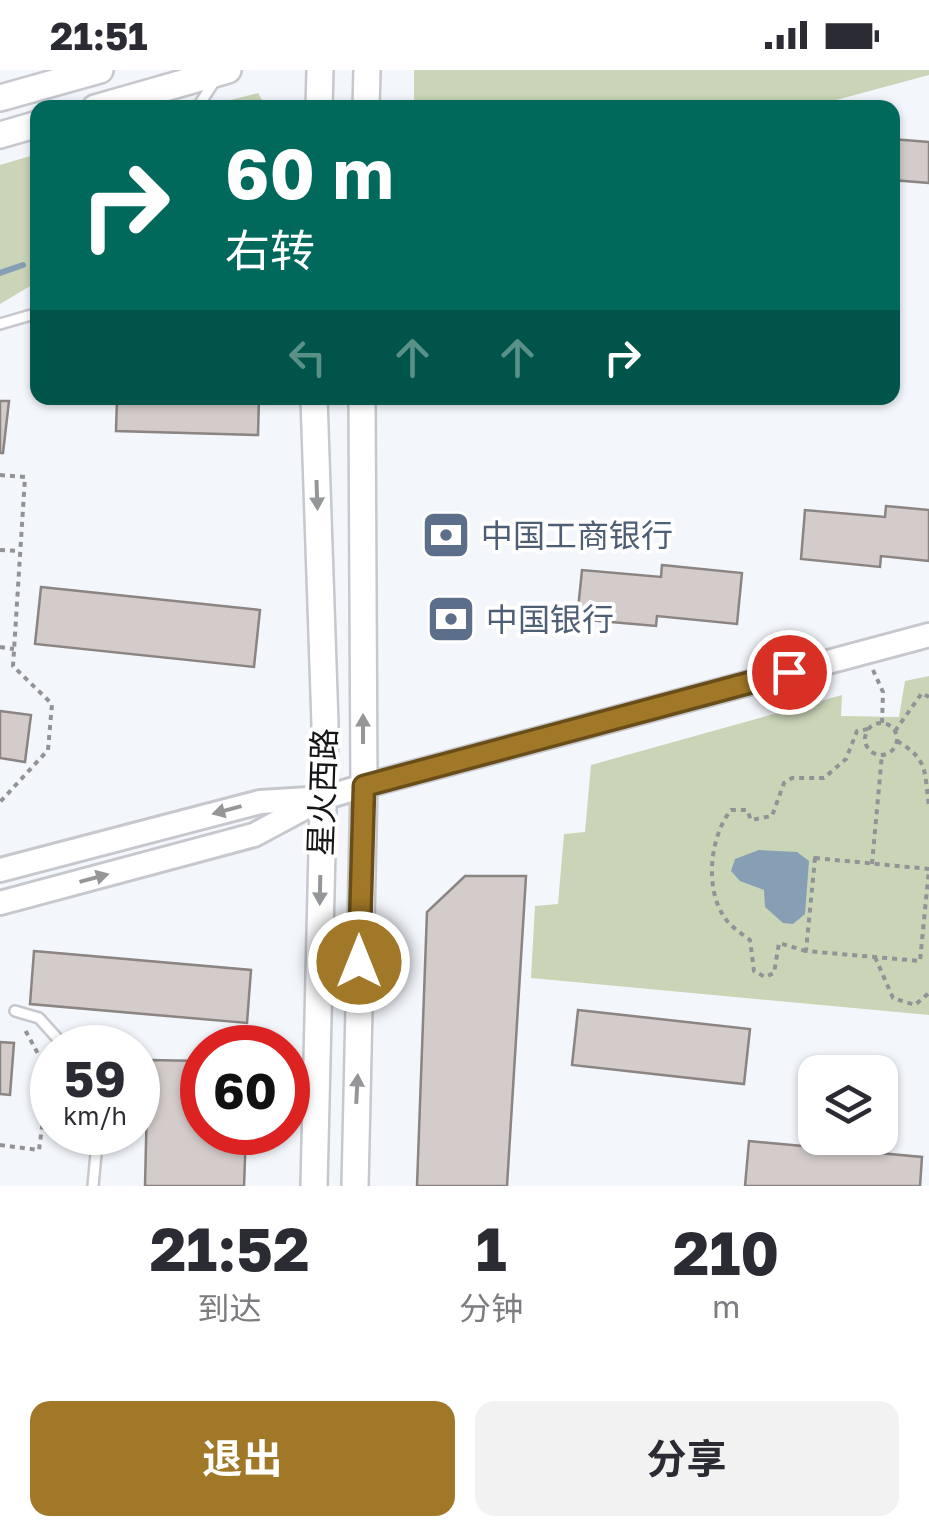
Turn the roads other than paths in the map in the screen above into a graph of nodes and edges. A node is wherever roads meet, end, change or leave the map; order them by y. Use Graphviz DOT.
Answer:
graph roads {
  1 [pos="100,70"];
  2 [pos="320,70"];
  3 [pos="366,70"];
  4 [pos="225,71"];
  5 [pos="0,98"];
  6 [pos="123,100"];
  7 [pos="203,100"];
  8 [pos="319,100"];
  9 [pos="366,100"];
  10 [pos="30,126"];
  11 [pos="0,134"];
  12 [pos="30,315"];
  13 [pos="0,324"];
  14 [pos="314,405"];
  15 [pos="362,405"];
  16 [pos="929,635"];
  17 [pos="364,786"];
  18 [pos="323,798"];
  19 [pos="0,870"];
  20 [pos="0,903"];
  21 [pos="15,1011"];
  22 [pos="45,1025"];
  23 [pos="96,1155"];
  24 [pos="93,1186"];
  25 [pos="314,1186"];
  26 [pos="355,1186"];
  1 -- 5 [label="main road"];
  2 -- 8 [label="main road"];
  3 -- 9 [label="main road"];
  4 -- 6 [label="main road"];
  4 -- 7 [label="lane"];
  10 -- 11 [label="main road"];
  12 -- 13 [label="lane"];
  14 -- 18 [label="main road, 星火西路, one-way"];
  17 -- 15 [label="main road, 星火西路, one-way"];
  16 -- 17 [label="street"];
  17 -- 18 [label="street"];
  26 -- 17 [label="main road, 星火西路, one-way"];
  18 -- 19 [label="street, one-way"];
  20 -- 18 [label="street, one-way"];
  18 -- 25 [label="main road, 星火西路, one-way"];
  21 -- 22 [label="lane"];
  23 -- 24 [label="lane"];
}
